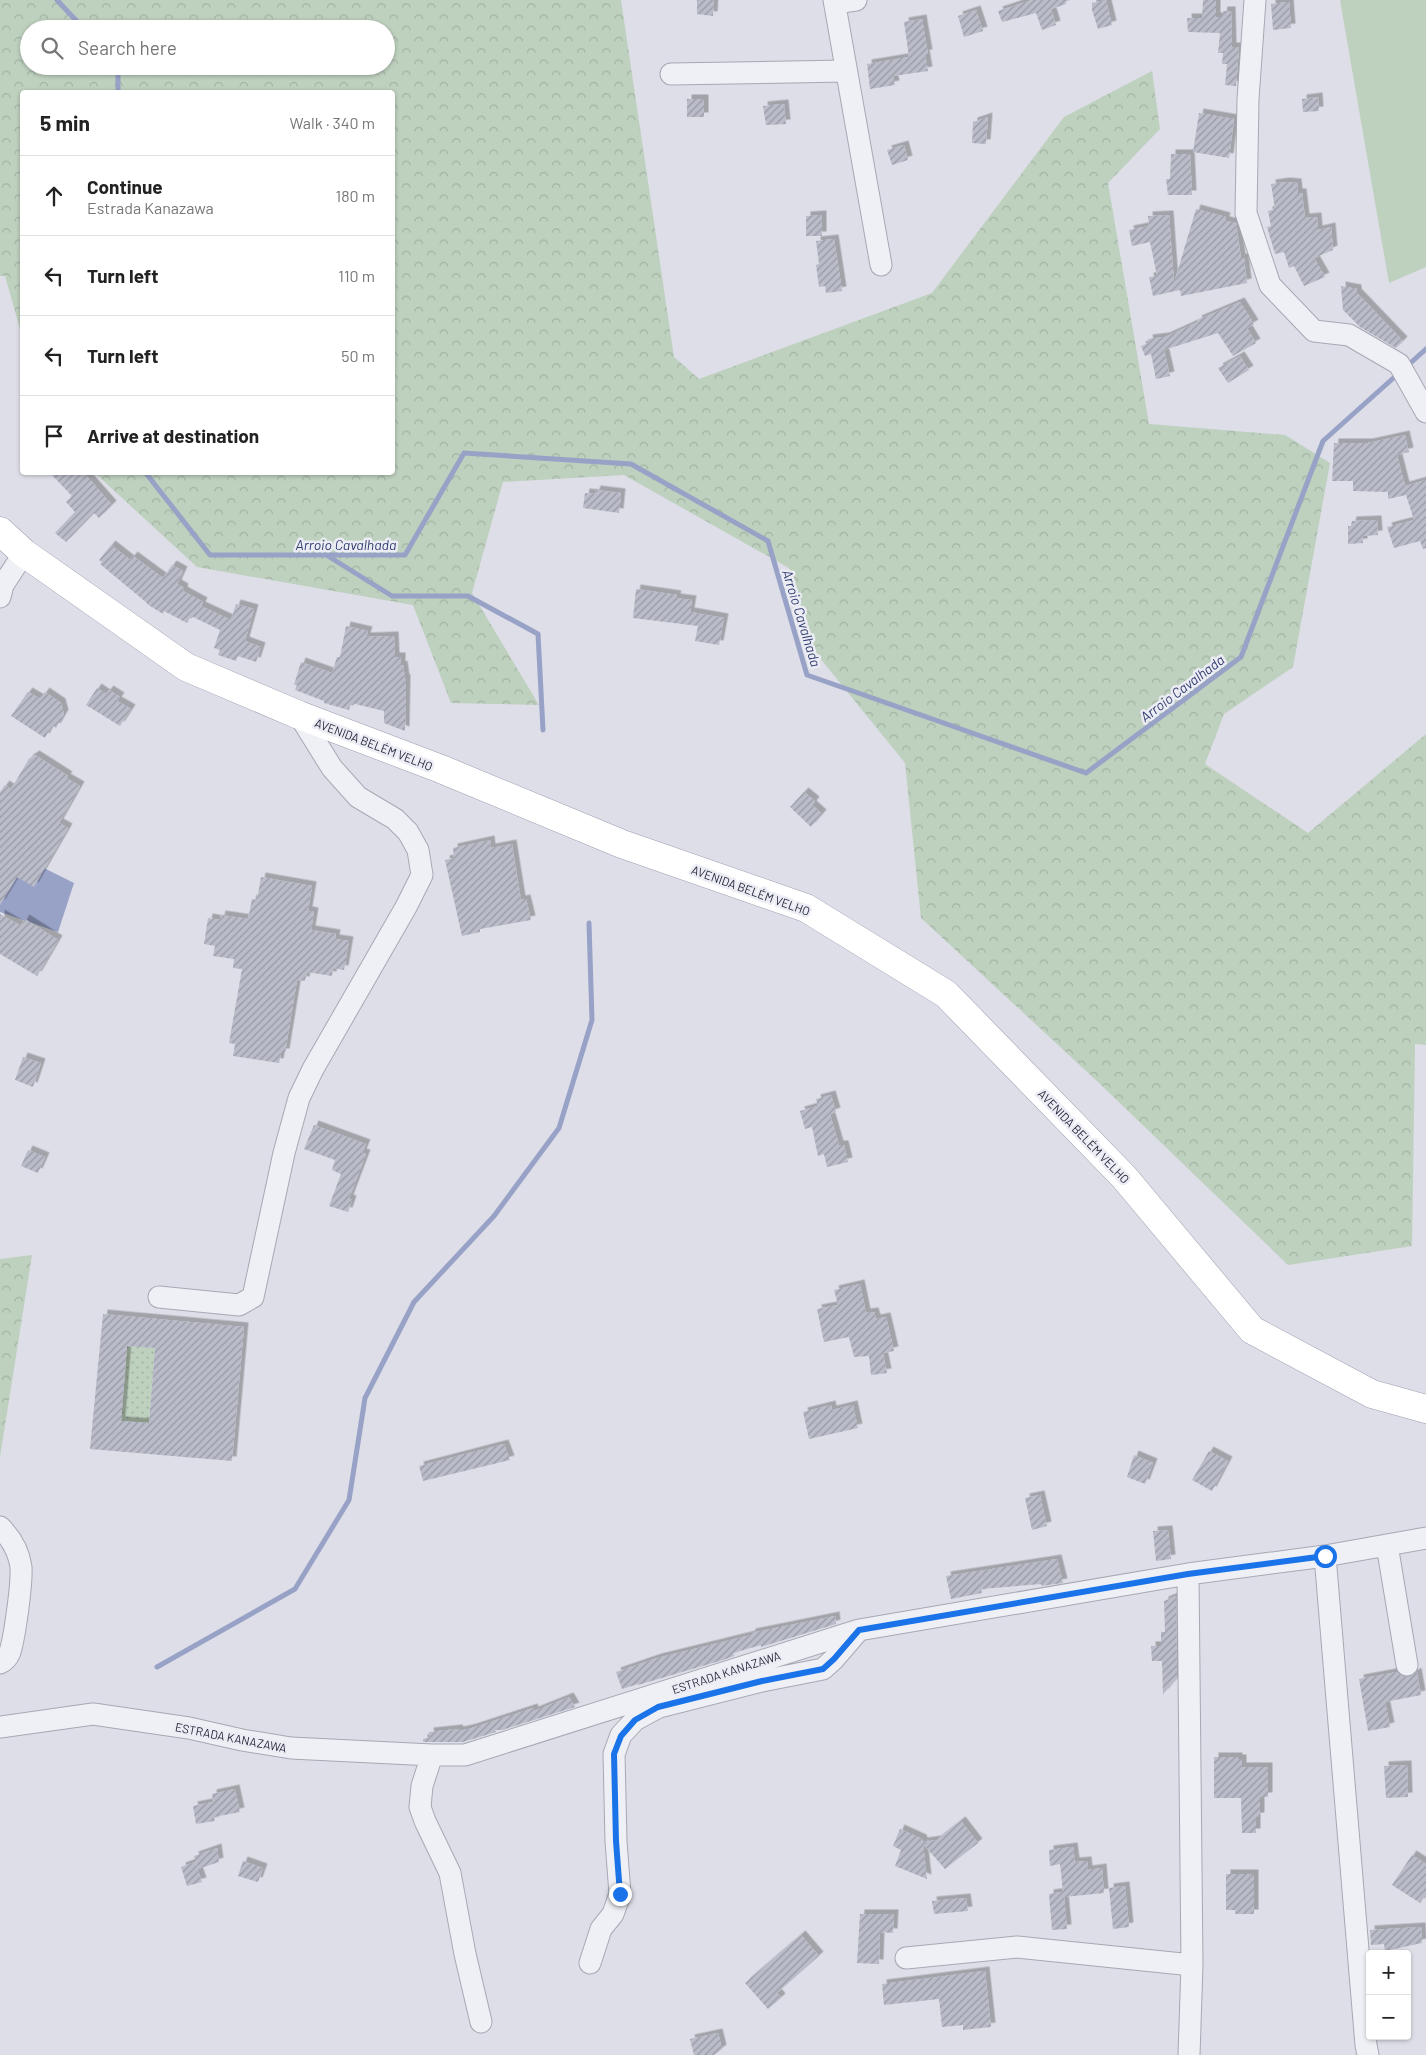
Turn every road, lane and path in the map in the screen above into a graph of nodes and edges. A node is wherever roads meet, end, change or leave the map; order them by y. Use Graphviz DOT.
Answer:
graph roads {
  1 [pos="856,0"];
  2 [pos="1255,0"];
  3 [pos="834,2"];
  4 [pos="846,71"];
  5 [pos="671,74"];
  6 [pos="881,265"];
  7 [pos="1426,412"];
  8 [pos="0,531"];
  9 [pos="24,553"];
  10 [pos="0,596"];
  11 [pos="299,715"];
  12 [pos="159,1297"];
  13 [pos="1426,1409"];
  14 [pos="0,1527"];
  15 [pos="1426,1538"];
  16 [pos="1387,1545"];
  17 [pos="1325,1556"];
  18 [pos="1188,1574"];
  19 [pos="859,1630"];
  20 [pos="0,1662"];
  21 [pos="1407,1665"];
  22 [pos="0,1727"];
  23 [pos="432,1755"];
  24 [pos="906,1958"];
  25 [pos="590,1963"];
  26 [pos="1192,1965"];
  27 [pos="481,2022"];
  28 [pos="1189,2055"];
  29 [pos="1368,2055"];
  1 -- 3 [label="street"];
  2 -- 7 [label="street"];
  3 -- 4 [label="street"];
  4 -- 5 [label="street"];
  4 -- 6 [label="street"];
  8 -- 9 [label="main road, AVENIDA BELÉM VELHO"];
  9 -- 10 [label="street"];
  9 -- 11 [label="main road, AVENIDA BELÉM VELHO"];
  11 -- 12 [label="street"];
  11 -- 13 [label="main road, AVENIDA BELÉM VELHO"];
  14 -- 20 [label="street"];
  15 -- 16 [label="street, ESTRADA KANAZAWA"];
  16 -- 17 [label="street, ESTRADA KANAZAWA"];
  16 -- 21 [label="street"];
  17 -- 18 [label="street, ESTRADA KANAZAWA"];
  17 -- 29 [label="street"];
  18 -- 19 [label="street, ESTRADA KANAZAWA"];
  18 -- 26 [label="street"];
  19 -- 23 [label="street, ESTRADA KANAZAWA"];
  19 -- 25 [label="street"];
  22 -- 23 [label="street, ESTRADA KANAZAWA"];
  23 -- 27 [label="street"];
  24 -- 26 [label="street"];
  26 -- 28 [label="street"];
}
